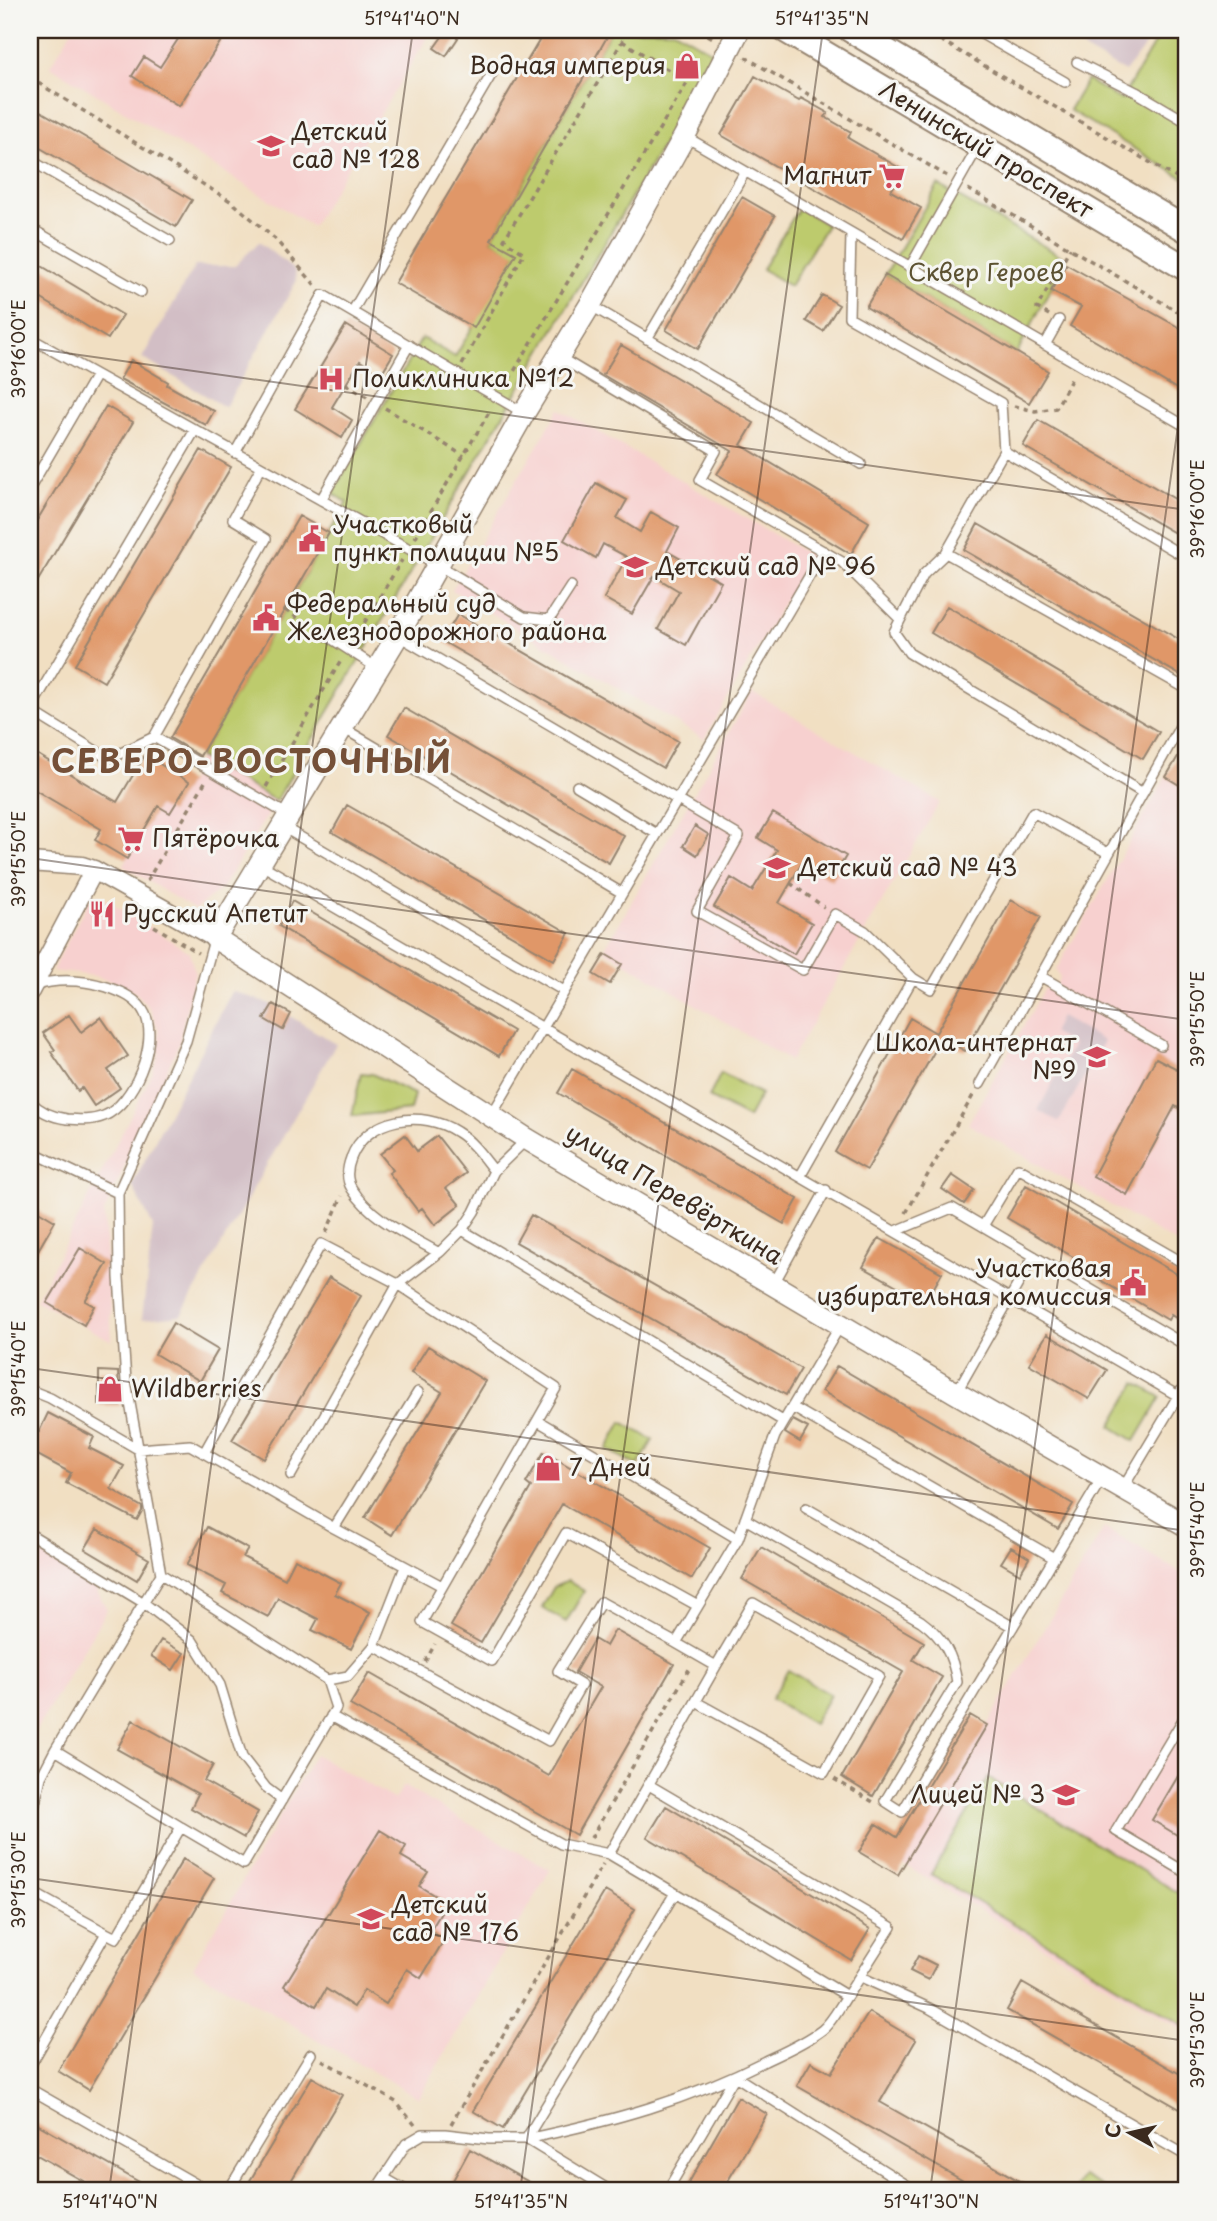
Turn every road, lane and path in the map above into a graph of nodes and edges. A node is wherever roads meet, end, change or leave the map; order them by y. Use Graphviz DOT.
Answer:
graph roads {
  1 [pos="35,30"];
  2 [pos="629,30"];
  3 [pos="739,30"];
  4 [pos="785,30"];
  5 [pos="851,30"];
  6 [pos="923,30"];
  7 [pos="975,30"];
  8 [pos="30,39"];
  9 [pos="622,41"];
  10 [pos="1077,62"];
  11 [pos="757,65"];
  12 [pos="494,70"];
  13 [pos="695,71"];
  14 [pos="30,78"];
  15 [pos="688,82"];
  16 [pos="1065,82"];
  17 [pos="1187,122"];
  18 [pos="684,136"];
  19 [pos="978,146"];
  20 [pos="30,160"];
  21 [pos="745,172"];
  22 [pos="957,182"];
  23 [pos="1187,184"];
  24 [pos="30,228"];
  25 [pos="1187,230"];
  26 [pos="851,233"];
  27 [pos="170,241"];
  28 [pos="1070,248"];
  29 [pos="910,267"];
  30 [pos="1187,269"];
  31 [pos="141,292"];
  32 [pos="323,295"];
  33 [pos="590,305"];
  34 [pos="352,312"];
  35 [pos="1187,317"];
  36 [pos="1059,320"];
  37 [pos="30,338"];
  38 [pos="647,339"];
  39 [pos="409,345"];
  40 [pos="1045,345"];
  41 [pos="559,357"];
  42 [pos="96,375"];
  43 [pos="457,375"];
  44 [pos="1070,381"];
  45 [pos="346,384"];
  46 [pos="498,398"];
  47 [pos="1001,402"];
  48 [pos="377,403"];
  49 [pos="524,412"];
  50 [pos="1187,427"];
  51 [pos="195,430"];
  52 [pos="1004,451"];
  53 [pos="235,453"];
  54 [pos="464,456"];
  55 [pos="861,464"];
  56 [pos="261,467"];
  57 [pos="30,488"];
  58 [pos="321,500"];
  59 [pos="408,549"];
  60 [pos="824,551"];
  61 [pos="946,552"];
  62 [pos="1187,558"];
  63 [pos="438,565"];
  64 [pos="571,586"];
  65 [pos="285,610"];
  66 [pos="900,619"];
  67 [pos="321,632"];
  68 [pos="398,635"];
  69 [pos="348,649"];
  70 [pos="377,668"];
  71 [pos="1187,689"];
  72 [pos="1187,714"];
  73 [pos="341,727"];
  74 [pos="154,737"];
  75 [pos="212,770"];
  76 [pos="577,786"];
  77 [pos="1143,793"];
  78 [pos="259,798"];
  79 [pos="677,799"];
  80 [pos="285,821"];
  81 [pos="657,834"];
  82 [pos="1108,853"];
  83 [pos="30,854"];
  84 [pos="39,862"];
  85 [pos="260,864"];
  86 [pos="94,870"];
  87 [pos="790,883"];
  88 [pos="622,892"];
  89 [pos="139,895"];
  90 [pos="835,914"];
  91 [pos="145,920"];
  92 [pos="215,938"];
  93 [pos="208,960"];
  94 [pos="1040,976"];
  95 [pos="913,978"];
  96 [pos="31,989"];
  97 [pos="564,991"];
  98 [pos="543,1027"];
  99 [pos="1161,1045"];
  100 [pos="979,1084"];
  101 [pos="30,1101"];
  102 [pos="491,1116"];
  103 [pos="527,1139"];
  104 [pos="30,1151"];
  105 [pos="494,1171"];
  106 [pos="801,1175"];
  107 [pos="826,1190"];
  108 [pos="118,1193"];
  109 [pos="336,1212"];
  110 [pos="983,1226"];
  111 [pos="462,1230"];
  112 [pos="896,1231"];
  113 [pos="321,1244"];
  114 [pos="439,1253"];
  115 [pos="1034,1256"];
  116 [pos="1187,1265"];
  117 [pos="398,1284"];
  118 [pos="773,1285"];
  119 [pos="1010,1298"];
  120 [pos="840,1325"];
  121 [pos="1187,1346"];
  122 [pos="1187,1381"];
  123 [pos="30,1390"];
  124 [pos="418,1392"];
  125 [pos="956,1393"];
  126 [pos="1183,1398"];
  127 [pos="792,1407"];
  128 [pos="538,1421"];
  129 [pos="783,1421"];
  130 [pos="138,1449"];
  131 [pos="204,1453"];
  132 [pos="291,1475"];
  133 [pos="1102,1478"];
  134 [pos="1122,1489"];
  135 [pos="806,1508"];
  136 [pos="745,1519"];
  137 [pos="1187,1526"];
  138 [pos="334,1528"];
  139 [pos="30,1534"];
  140 [pos="738,1539"];
  141 [pos="1054,1558"];
  142 [pos="405,1567"];
  143 [pos="161,1574"];
  144 [pos="442,1586"];
  145 [pos="144,1603"];
  146 [pos="698,1606"];
  147 [pos="1013,1627"];
  148 [pos="676,1643"];
  149 [pos="374,1646"];
  150 [pos="697,1655"];
  151 [pos="716,1666"];
  152 [pos="327,1680"];
  153 [pos="696,1702"];
  154 [pos="1187,1713"];
  155 [pos="331,1716"];
  156 [pos="55,1750"];
  157 [pos="824,1773"];
  158 [pos="649,1785"];
  159 [pos="282,1800"];
  160 [pos="885,1801"];
  161 [pos="30,1825"];
  162 [pos="181,1827"];
  163 [pos="584,1851"];
  164 [pos="609,1854"];
  165 [pos="1187,1873"];
  166 [pos="30,1891"];
  167 [pos="675,1893"];
  168 [pos="106,1933"];
  169 [pos="861,1977"];
  170 [pos="847,1996"];
  171 [pos="311,2054"];
  172 [pos="30,2066"];
  173 [pos="736,2076"];
  174 [pos="30,2090"];
  175 [pos="423,2134"];
  176 [pos="445,2134"];
  177 [pos="526,2139"];
  178 [pos="1187,2156"];
  179 [pos="384,2178"];
  180 [pos="208,2191"];
  181 [pos="228,2191"];
  182 [pos="375,2191"];
  183 [pos="407,2191"];
  184 [pos="611,2191"];
  185 [pos="667,2191"];
  186 [pos="916,2191"];
  1 -- 8 [label="lane"];
  2 -- 9 [label="path"];
  3 -- 18 [label="street"];
  4 -- 19 [label="main road, Ленинский проспект"];
  5 -- 25 [label="main road, Ленинский проспект"];
  6 -- 23 [label="path"];
  7 -- 16 [label="lane"];
  9 -- 15 [label="path"];
  9 -- 43 [label="path"];
  10 -- 17 [label="lane"];
  11 -- 22 [label="path"];
  12 -- 34 [label="lane"];
  13 -- 15 [label="path"];
  14 -- 32 [label="path"];
  15 -- 46 [label="path"];
  18 -- 21 [label="lane"];
  18 -- 33 [label="street"];
  19 -- 22 [label="lane"];
  19 -- 30 [label="main road, Ленинский проспект"];
  20 -- 27 [label="lane"];
  21 -- 26 [label="lane"];
  21 -- 38 [label="lane"];
  22 -- 28 [label="path"];
  22 -- 29 [label="lane"];
  24 -- 31 [label="lane"];
  26 -- 29 [label="lane"];
  26 -- 47 [label="lane"];
  28 -- 35 [label="path"];
  28 -- 36 [label="path"];
  29 -- 40 [label="lane"];
  32 -- 34 [label="lane"];
  32 -- 53 [label="lane"];
  33 -- 38 [label="lane"];
  33 -- 41 [label="street"];
  34 -- 39 [label="lane"];
  36 -- 40 [label="lane"];
  37 -- 42 [label="lane"];
  38 -- 55 [label="lane"];
  39 -- 43 [label="lane"];
  39 -- 48 [label="lane"];
  40 -- 50 [label="lane"];
  41 -- 49 [label="street"];
  41 -- 60 [label="lane"];
  42 -- 51 [label="lane"];
  42 -- 57 [label="lane"];
  43 -- 46 [label="lane"];
  44 -- 47 [label="path"];
  45 -- 48 [label="path"];
  46 -- 49 [label="lane"];
  46 -- 54 [label="path"];
  47 -- 52 [label="lane"];
  48 -- 54 [label="path"];
  48 -- 58 [label="lane"];
  49 -- 63 [label="street"];
  51 -- 53 [label="lane"];
  51 -- 74 [label="lane"];
  52 -- 61 [label="lane"];
  52 -- 62 [label="lane"];
  53 -- 56 [label="lane"];
  54 -- 59 [label="path"];
  56 -- 58 [label="lane"];
  56 -- 74 [label="lane"];
  58 -- 59 [label="lane"];
  59 -- 63 [label="lane"];
  59 -- 69 [label="path"];
  60 -- 66 [label="lane"];
  60 -- 79 [label="lane"];
  61 -- 66 [label="lane"];
  61 -- 71 [label="lane"];
  63 -- 64 [label="lane"];
  63 -- 68 [label="street"];
  65 -- 67 [label="path"];
  66 -- 77 [label="lane"];
  67 -- 69 [label="lane"];
  68 -- 70 [label="street"];
  68 -- 79 [label="lane"];
  69 -- 70 [label="lane"];
  69 -- 78 [label="path"];
  70 -- 73 [label="street"];
  72 -- 77 [label="lane"];
  73 -- 80 [label="street"];
  73 -- 88 [label="lane"];
  74 -- 75 [label="lane"];
  75 -- 78 [label="lane"];
  75 -- 89 [label="path"];
  76 -- 81 [label="lane"];
  77 -- 82 [label="lane"];
  78 -- 80 [label="lane"];
  79 -- 81 [label="lane"];
  79 -- 90 [label="lane"];
  80 -- 85 [label="street"];
  80 -- 97 [label="lane"];
  81 -- 88 [label="lane"];
  82 -- 94 [label="lane"];
  82 -- 95 [label="lane"];
  83 -- 84 [label="lane"];
  84 -- 86 [label="street"];
  85 -- 92 [label="street"];
  85 -- 98 [label="lane"];
  86 -- 89 [label="street"];
  86 -- 96 [label="street"];
  87 -- 90 [label="path"];
  88 -- 97 [label="lane"];
  89 -- 92 [label="street"];
  90 -- 95 [label="lane"];
  91 -- 93 [label="path"];
  92 -- 93 [label="lane"];
  92 -- 102 [label="street, улица Перевёрткина"];
  93 -- 108 [label="lane"];
  94 -- 99 [label="lane"];
  94 -- 100 [label="lane"];
  95 -- 106 [label="lane"];
  96 -- 101 [label="lane"];
  97 -- 98 [label="lane"];
  98 -- 102 [label="lane"];
  98 -- 106 [label="lane"];
  100 -- 112 [label="path"];
  102 -- 103 [label="street, улица Перевёрткина"];
  103 -- 105 [label="lane"];
  103 -- 118 [label="street, улица Перевёрткина"];
  104 -- 108 [label="lane"];
  105 -- 111 [label="lane"];
  105 -- 114 [label="lane"];
  106 -- 107 [label="lane"];
  107 -- 112 [label="lane"];
  107 -- 118 [label="lane"];
  108 -- 130 [label="lane"];
  109 -- 113 [label="path"];
  110 -- 112 [label="lane"];
  110 -- 115 [label="lane"];
  110 -- 116 [label="lane"];
  111 -- 114 [label="lane"];
  111 -- 129 [label="lane"];
  112 -- 119 [label="lane"];
  113 -- 117 [label="lane"];
  113 -- 131 [label="lane"];
  114 -- 117 [label="lane"];
  115 -- 119 [label="lane"];
  115 -- 121 [label="lane"];
  117 -- 128 [label="lane"];
  117 -- 132 [label="lane"];
  118 -- 120 [label="street, улица Перевёрткина"];
  119 -- 125 [label="lane"];
  119 -- 126 [label="lane"];
  120 -- 125 [label="street, улица Перевёрткина"];
  120 -- 127 [label="lane"];
  122 -- 126 [label="lane"];
  123 -- 130 [label="lane"];
  124 -- 138 [label="lane"];
  125 -- 133 [label="street, улица Перевёрткина"];
  126 -- 134 [label="lane"];
  127 -- 129 [label="lane"];
  127 -- 141 [label="lane"];
  128 -- 140 [label="lane"];
  128 -- 144 [label="lane"];
  129 -- 136 [label="lane"];
  130 -- 131 [label="lane"];
  130 -- 143 [label="lane"];
  131 -- 138 [label="lane"];
  133 -- 134 [label="street, улица Перевёрткина"];
  133 -- 141 [label="lane"];
  134 -- 137 [label="street, улица Перевёрткина"];
  135 -- 147 [label="lane"];
  136 -- 140 [label="lane"];
  136 -- 160 [label="lane"];
  138 -- 142 [label="lane"];
  139 -- 145 [label="lane"];
  140 -- 146 [label="lane"];
  141 -- 147 [label="lane"];
  142 -- 144 [label="lane"];
  142 -- 149 [label="lane"];
  143 -- 145 [label="lane"];
  143 -- 152 [label="lane"];
  144 -- 146 [label="lane"];
  145 -- 156 [label="lane"];
  145 -- 159 [label="lane"];
  146 -- 148 [label="lane"];
  147 -- 160 [label="lane"];
  148 -- 149 [label="lane"];
  148 -- 150 [label="lane"];
  149 -- 152 [label="lane"];
  150 -- 151 [label="lane"];
  150 -- 163 [label="path"];
  151 -- 153 [label="lane"];
  151 -- 157 [label="lane"];
  152 -- 155 [label="lane"];
  153 -- 157 [label="lane"];
  153 -- 158 [label="lane"];
  154 -- 165 [label="lane"];
  155 -- 159 [label="lane"];
  155 -- 163 [label="lane"];
  156 -- 161 [label="lane"];
  156 -- 162 [label="lane"];
  157 -- 160 [label="path"];
  158 -- 164 [label="lane"];
  158 -- 169 [label="lane"];
  159 -- 162 [label="lane"];
  162 -- 168 [label="lane"];
  163 -- 164 [label="lane"];
  164 -- 167 [label="lane"];
  164 -- 176 [label="path"];
  166 -- 168 [label="lane"];
  167 -- 170 [label="lane"];
  167 -- 177 [label="lane"];
  168 -- 172 [label="lane"];
  169 -- 170 [label="lane"];
  169 -- 178 [label="lane"];
  170 -- 173 [label="lane"];
  171 -- 175 [label="path"];
  171 -- 181 [label="lane"];
  173 -- 177 [label="lane"];
  173 -- 185 [label="lane"];
  173 -- 186 [label="lane"];
  174 -- 180 [label="lane"];
  175 -- 176 [label="lane"];
  175 -- 179 [label="lane"];
  176 -- 177 [label="lane"];
  177 -- 184 [label="lane"];
  179 -- 182 [label="lane"];
  179 -- 183 [label="lane"];
}
